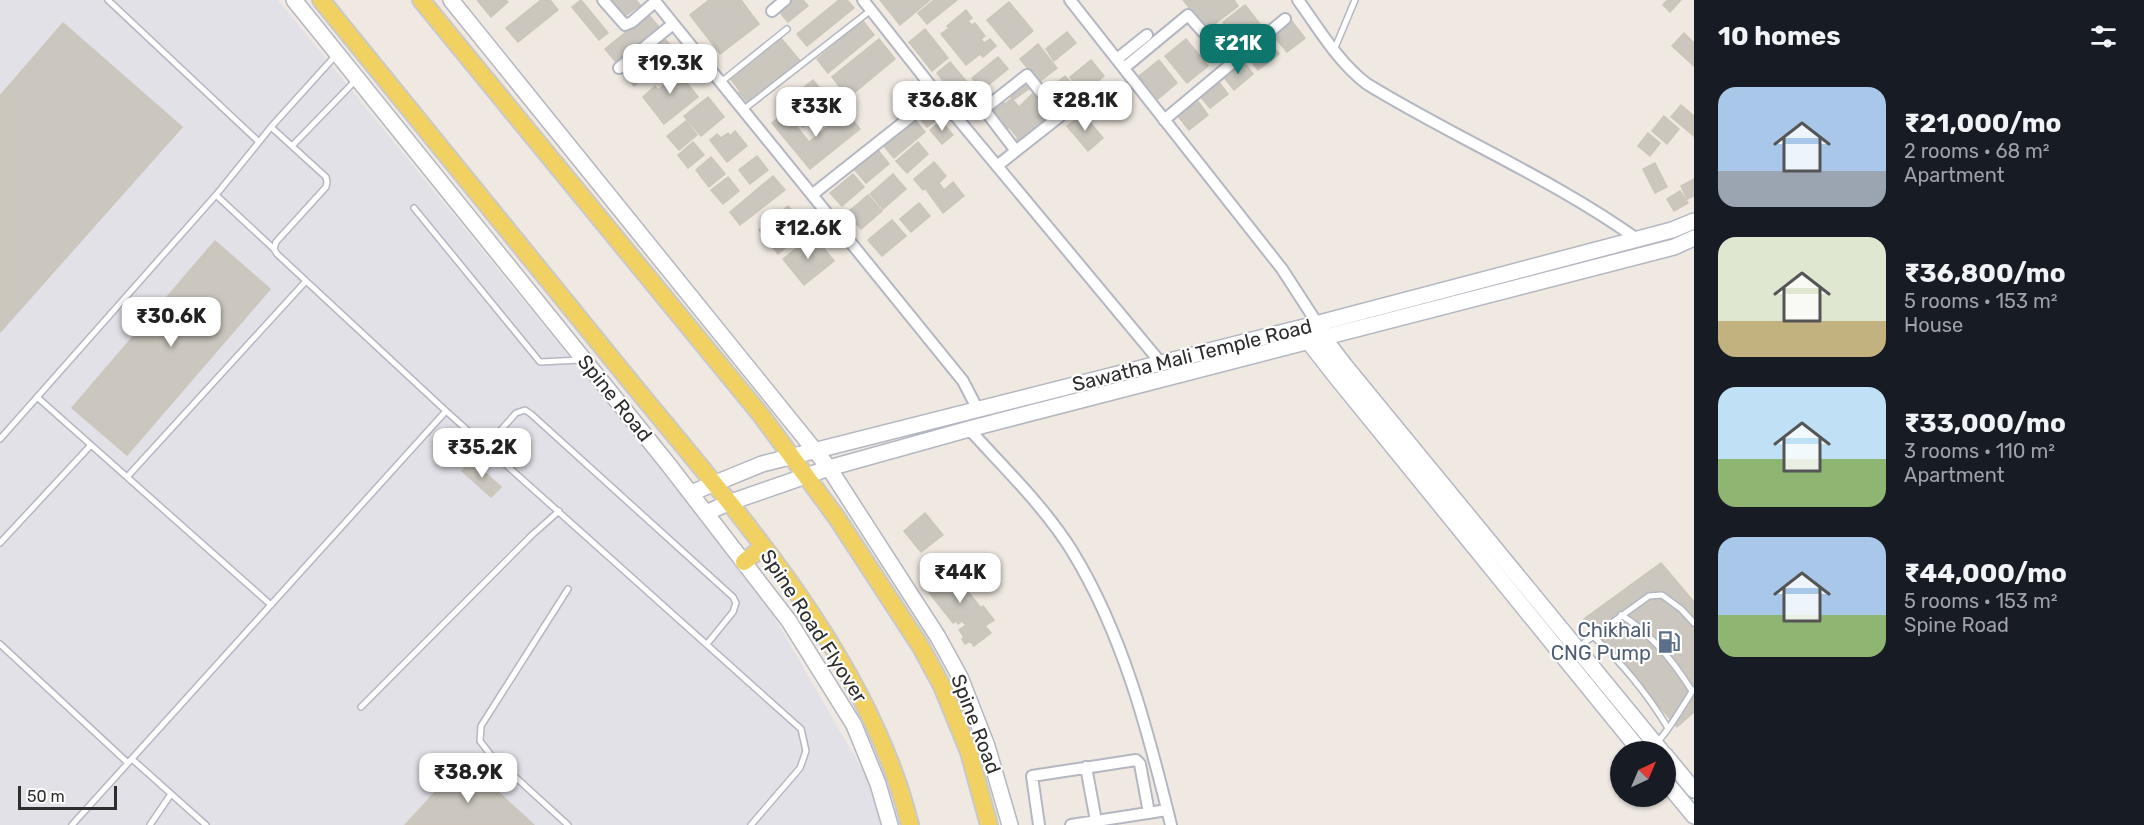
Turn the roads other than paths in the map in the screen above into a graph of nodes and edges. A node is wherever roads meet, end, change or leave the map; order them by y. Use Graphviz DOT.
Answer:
graph roads {
  1 [pos="108,0"];
  2 [pos="294,0"];
  3 [pos="321,0"];
  4 [pos="421,0"];
  5 [pos="451,0"];
  6 [pos="603,0"];
  7 [pos="785,0"];
  8 [pos="863,0"];
  9 [pos="1070,0"];
  10 [pos="1298,0"];
  11 [pos="1356,0"];
  12 [pos="655,1"];
  13 [pos="871,10"];
  14 [pos="772,11"];
  15 [pos="1285,19"];
  16 [pos="674,24"];
  17 [pos="787,29"];
  18 [pos="1202,31"];
  19 [pos="1147,35"];
  20 [pos="1334,50"];
  21 [pos="337,54"];
  22 [pos="1120,64"];
  23 [pos="619,68"];
  24 [pos="357,79"];
  25 [pos="721,82"];
  26 [pos="938,95"];
  27 [pos="743,110"];
  28 [pos="1164,120"];
  29 [pos="271,127"];
  30 [pos="259,142"];
  31 [pos="292,146"];
  32 [pos="1016,151"];
  33 [pos="997,166"];
  34 [pos="813,194"];
  35 [pos="216,195"];
  36 [pos="414,208"];
  37 [pos="1694,221"];
  38 [pos="1694,238"];
  39 [pos="1637,239"];
  40 [pos="274,249"];
  41 [pos="306,281"];
  42 [pos="1313,332"];
  43 [pos="585,360"];
  44 [pos="1161,363"];
  45 [pos="38,397"];
  46 [pos="978,410"];
  47 [pos="446,411"];
  48 [pos="969,429"];
  49 [pos="0,439"];
  50 [pos="92,445"];
  51 [pos="486,447"];
  52 [pos="815,450"];
  53 [pos="791,456"];
  54 [pos="829,468"];
  55 [pos="806,476"];
  56 [pos="127,477"];
  57 [pos="713,484"];
  58 [pos="691,493"];
  59 [pos="728,503"];
  60 [pos="559,511"];
  61 [pos="706,513"];
  62 [pos="0,543"];
  63 [pos="763,547"];
  64 [pos="744,562"];
  65 [pos="568,589"];
  66 [pos="271,605"];
  67 [pos="1622,615"];
  68 [pos="1694,623"];
  69 [pos="1593,636"];
  70 [pos="0,644"];
  71 [pos="707,644"];
  72 [pos="1577,648"];
  73 [pos="1564,659"];
  74 [pos="1693,690"];
  75 [pos="361,707"];
  76 [pos="1668,728"];
  77 [pos="1632,741"];
  78 [pos="1650,741"];
  79 [pos="1662,741"];
  80 [pos="130,761"];
  81 [pos="1086,767"];
  82 [pos="1676,770"];
  83 [pos="1694,790"];
  84 [pos="171,794"];
  85 [pos="1676,794"];
  86 [pos="1167,810"];
  87 [pos="1149,813"];
  88 [pos="1694,816"];
  89 [pos="1096,821"];
  90 [pos="72,825"];
  91 [pos="150,825"];
  92 [pos="206,825"];
  93 [pos="568,825"];
  94 [pos="751,825"];
  95 [pos="890,825"];
  96 [pos="910,825"];
  97 [pos="989,825"];
  98 [pos="1010,825"];
  99 [pos="1039,825"];
  100 [pos="1071,825"];
  101 [pos="1171,825"];
  1 -- 30 [label="lane"];
  2 -- 21 [label="street, Spine Road"];
  3 -- 57 [label="main road, Spine Road"];
  4 -- 53 [label="main road"];
  5 -- 52 [label="street, Spine Road"];
  6 -- 12 [label="street"];
  7 -- 14 [label="street"];
  8 -- 13 [label="street"];
  9 -- 22 [label="street"];
  10 -- 20 [label="street"];
  11 -- 20 [label="lane"];
  12 -- 16 [label="street"];
  13 -- 26 [label="street"];
  13 -- 27 [label="lane"];
  15 -- 28 [label="street"];
  16 -- 23 [label="street"];
  16 -- 25 [label="street"];
  17 -- 25 [label="lane"];
  18 -- 22 [label="street"];
  19 -- 22 [label="street"];
  20 -- 39 [label="street"];
  21 -- 24 [label="street, Spine Road"];
  21 -- 29 [label="lane"];
  22 -- 28 [label="street"];
  24 -- 31 [label="lane"];
  24 -- 43 [label="street, Spine Road"];
  25 -- 27 [label="street"];
  26 -- 33 [label="street"];
  26 -- 34 [label="street"];
  27 -- 34 [label="street"];
  28 -- 42 [label="street"];
  29 -- 30 [label="lane"];
  29 -- 31 [label="lane"];
  30 -- 35 [label="lane"];
  31 -- 40 [label="lane"];
  32 -- 32 [label="street"];
  32 -- 33 [label="street"];
  33 -- 44 [label="street"];
  34 -- 46 [label="street"];
  35 -- 40 [label="lane"];
  35 -- 45 [label="lane"];
  36 -- 43 [label="lane"];
  37 -- 39 [label="street, Sawatha Mali Temple Road"];
  38 -- 42 [label="street, Sawatha Mali Temple Road"];
  39 -- 42 [label="street, Sawatha Mali Temple Road"];
  40 -- 41 [label="lane"];
  41 -- 47 [label="lane"];
  41 -- 56 [label="lane"];
  42 -- 44 [label="street, Sawatha Mali Temple Road"];
  42 -- 48 [label="street, Sawatha Mali Temple Road"];
  42 -- 72 [label="street"];
  42 -- 73 [label="street"];
  43 -- 58 [label="street, Spine Road"];
  44 -- 46 [label="street, Sawatha Mali Temple Road"];
  45 -- 49 [label="lane"];
  45 -- 50 [label="lane"];
  46 -- 52 [label="street, Sawatha Mali Temple Road"];
  47 -- 51 [label="lane"];
  47 -- 66 [label="lane"];
  48 -- 54 [label="street, Sawatha Mali Temple Road"];
  48 -- 86 [label="street"];
  50 -- 56 [label="lane"];
  50 -- 62 [label="lane"];
  51 -- 60 [label="lane"];
  51 -- 71 [label="lane"];
  52 -- 53 [label="street, Sawatha Mali Temple Road"];
  52 -- 54 [label="street, Spine Road"];
  53 -- 55 [label="main road"];
  53 -- 57 [label="street, Sawatha Mali Temple Road"];
  54 -- 55 [label="street, Sawatha Mali Temple Road"];
  54 -- 98 [label="street, Spine Road"];
  55 -- 59 [label="street, Sawatha Mali Temple Road"];
  55 -- 97 [label="main road"];
  56 -- 66 [label="lane"];
  57 -- 58 [label="street, Sawatha Mali Temple Road"];
  57 -- 59 [label="main road, Spine Road"];
  58 -- 61 [label="street, Spine Road"];
  59 -- 61 [label="street, Sawatha Mali Temple Road"];
  59 -- 63 [label="main road, Spine Road Flyover"];
  60 -- 71 [label="lane"];
  60 -- 75 [label="lane"];
  61 -- 64 [label="street, Spine Road"];
  63 -- 64 [label="main road"];
  63 -- 96 [label="main road, Spine Road Flyover"];
  64 -- 95 [label="street, Spine Road"];
  65 -- 93 [label="lane"];
  66 -- 80 [label="lane"];
  67 -- 68 [label="lane"];
  67 -- 69 [label="lane"];
  67 -- 74 [label="lane"];
  69 -- 72 [label="lane"];
  69 -- 76 [label="lane"];
  70 -- 80 [label="lane"];
  71 -- 94 [label="lane"];
  72 -- 73 [label="lane"];
  72 -- 78 [label="street"];
  73 -- 77 [label="street"];
  74 -- 76 [label="lane"];
  76 -- 79 [label="lane"];
  80 -- 84 [label="lane"];
  80 -- 90 [label="lane"];
  81 -- 87 [label="street"];
  81 -- 89 [label="street"];
  81 -- 99 [label="street"];
  82 -- 83 [label="street"];
  84 -- 91 [label="lane"];
  84 -- 92 [label="lane"];
  85 -- 88 [label="street"];
  86 -- 87 [label="street"];
  86 -- 101 [label="street"];
  87 -- 89 [label="street"];
  89 -- 100 [label="street"];
}
